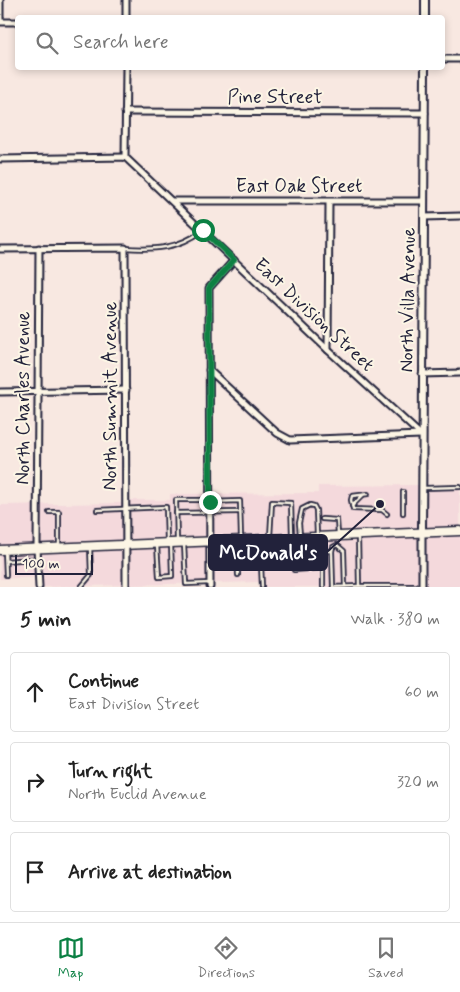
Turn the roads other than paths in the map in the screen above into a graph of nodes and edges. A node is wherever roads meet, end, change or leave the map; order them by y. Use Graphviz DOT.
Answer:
graph roads {
  1 [pos="0,0"];
  2 [pos="126,0"];
  3 [pos="425,0"];
  4 [pos="126,15"];
  5 [pos="425,15"];
  6 [pos="0,21"];
  7 [pos="15,22"];
  8 [pos="445,59"];
  9 [pos="460,59"];
  10 [pos="126,70"];
  11 [pos="425,70"];
  12 [pos="126,112"];
  13 [pos="425,113"];
  14 [pos="125,158"];
  15 [pos="0,159"];
  16 [pos="173,201"];
  17 [pos="329,202"];
  18 [pos="424,202"];
  19 [pos="460,216"];
  20 [pos="424,217"];
  21 [pos="203,230"];
  22 [pos="39,248"];
  23 [pos="125,248"];
  24 [pos="0,249"];
  25 [pos="234,260"];
  26 [pos="328,350"];
  27 [pos="209,370"];
  28 [pos="460,373"];
  29 [pos="422,374"];
  30 [pos="126,390"];
  31 [pos="0,392"];
  32 [pos="38,392"];
  33 [pos="422,435"];
  34 [pos="460,487"];
  35 [pos="422,488"];
  36 [pos="403,492"];
  37 [pos="368,494"];
  38 [pos="363,495"];
  39 [pos="210,501"];
  40 [pos="352,506"];
  41 [pos="97,510"];
  42 [pos="125,510"];
  43 [pos="50,512"];
  44 [pos="240,512"];
  45 [pos="176,513"];
  46 [pos="210,513"];
  47 [pos="403,513"];
  48 [pos="387,514"];
  49 [pos="322,519"];
  50 [pos="460,531"];
  51 [pos="422,532"];
  52 [pos="358,535"];
  53 [pos="338,536"];
  54 [pos="320,537"];
  55 [pos="292,538"];
  56 [pos="300,538"];
  57 [pos="260,539"];
  58 [pos="270,539"];
  59 [pos="239,540"];
  60 [pos="210,541"];
  61 [pos="175,543"];
  62 [pos="156,544"];
  63 [pos="125,545"];
  64 [pos="90,546"];
  65 [pos="59,547"];
  66 [pos="37,548"];
  67 [pos="3,550"];
  68 [pos="332,551"];
  69 [pos="323,552"];
  70 [pos="294,553"];
  71 [pos="261,554"];
  72 [pos="32,560"];
  73 [pos="6,561"];
  74 [pos="323,568"];
  75 [pos="6,575"];
  76 [pos="238,575"];
  77 [pos="210,585"];
  78 [pos="359,586"];
  79 [pos="409,586"];
  80 [pos="422,586"];
  81 [pos="40,587"];
  82 [pos="81,587"];
  83 [pos="126,587"];
  84 [pos="262,587"];
  85 [pos="323,587"];
  86 [pos="345,587"];
  87 [pos="369,587"];
  1 -- 6 [label="street"];
  2 -- 4 [label="street"];
  3 -- 5 [label="street"];
  6 -- 7 [label="street"];
  8 -- 9 [label="street"];
  10 -- 12 [label="street"];
  11 -- 13 [label="street, North Villa Avenue"];
  12 -- 13 [label="street, Pine Street"];
  12 -- 14 [label="street"];
  13 -- 18 [label="street, North Villa Avenue"];
  14 -- 15 [label="street"];
  14 -- 16 [label="street, East Division Street"];
  16 -- 17 [label="street, East Oak Street"];
  16 -- 21 [label="street, East Division Street"];
  17 -- 18 [label="street, East Oak Street"];
  17 -- 26 [label="street"];
  18 -- 20 [label="street, North Villa Avenue"];
  19 -- 20 [label="street"];
  20 -- 29 [label="street, North Villa Avenue"];
  21 -- 23 [label="lane"];
  21 -- 25 [label="street, East Division Street"];
  22 -- 23 [label="street"];
  22 -- 24 [label="street"];
  22 -- 32 [label="street, North Charles Avenue"];
  23 -- 30 [label="street, North Summit Avenue"];
  25 -- 26 [label="street, East Division Street"];
  25 -- 27 [label="street"];
  26 -- 33 [label="street, East Division Street"];
  27 -- 33 [label="street"];
  27 -- 39 [label="street"];
  28 -- 29 [label="street"];
  29 -- 33 [label="street, North Villa Avenue"];
  30 -- 32 [label="street"];
  30 -- 42 [label="street, North Summit Avenue"];
  31 -- 32 [label="street"];
  32 -- 66 [label="street, North Charles Avenue"];
  33 -- 35 [label="street, North Villa Avenue"];
  34 -- 35 [label="lane"];
  35 -- 51 [label="street, North Villa Avenue"];
  36 -- 47 [label="lane"];
  37 -- 38 [label="lane"];
  38 -- 40 [label="lane"];
  38 -- 40 [label="lane"];
  39 -- 44 [label="lane"];
  39 -- 45 [label="lane"];
  39 -- 46 [label="street"];
  40 -- 48 [label="lane"];
  41 -- 42 [label="lane"];
  42 -- 61 [label="lane"];
  42 -- 63 [label="street, North Summit Avenue"];
  43 -- 65 [label="lane"];
  44 -- 46 [label="lane"];
  44 -- 59 [label="lane"];
  45 -- 46 [label="lane"];
  45 -- 61 [label="lane"];
  46 -- 60 [label="street"];
  49 -- 53 [label="lane"];
  50 -- 51 [label="main road"];
  51 -- 52 [label="main road"];
  51 -- 80 [label="street"];
  52 -- 53 [label="main road"];
  52 -- 78 [label="lane"];
  53 -- 54 [label="main road"];
  54 -- 56 [label="main road"];
  54 -- 56 [label="lane"];
  54 -- 69 [label="lane"];
  55 -- 56 [label="main road"];
  55 -- 58 [label="main road"];
  55 -- 58 [label="lane"];
  57 -- 58 [label="main road"];
  57 -- 59 [label="main road"];
  57 -- 71 [label="lane"];
  59 -- 60 [label="main road"];
  59 -- 76 [label="lane"];
  60 -- 61 [label="main road"];
  60 -- 77 [label="street"];
  61 -- 62 [label="main road"];
  61 -- 62 [label="lane"];
  61 -- 77 [label="lane"];
  62 -- 63 [label="main road"];
  63 -- 64 [label="main road"];
  63 -- 83 [label="street, North Summit Avenue"];
  64 -- 65 [label="main road"];
  64 -- 82 [label="lane"];
  65 -- 66 [label="main road"];
  66 -- 67 [label="main road"];
  66 -- 81 [label="street, North Charles Avenue"];
  67 -- 73 [label="lane"];
  68 -- 69 [label="lane"];
  68 -- 86 [label="lane"];
  68 -- 86 [label="lane"];
  69 -- 70 [label="lane"];
  69 -- 74 [label="lane"];
  70 -- 71 [label="lane"];
  70 -- 74 [label="lane"];
  71 -- 84 [label="lane"];
  72 -- 73 [label="lane"];
  73 -- 75 [label="lane"];
  74 -- 85 [label="lane"];
  78 -- 86 [label="lane"];
  78 -- 87 [label="lane"];
  79 -- 80 [label="lane"];
  79 -- 87 [label="lane"];
}
